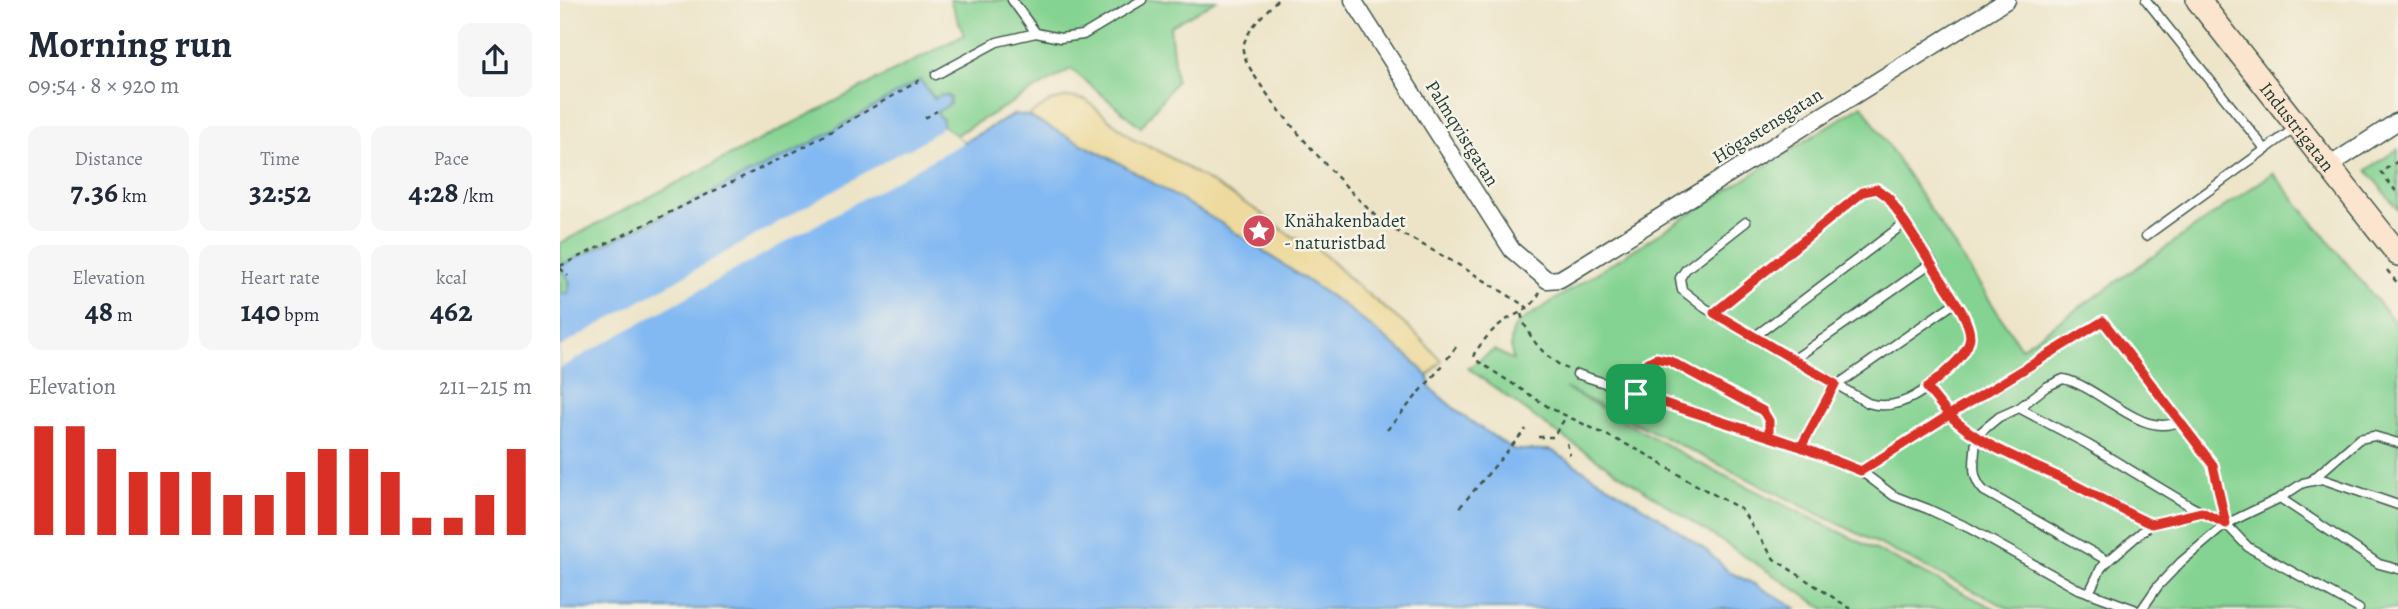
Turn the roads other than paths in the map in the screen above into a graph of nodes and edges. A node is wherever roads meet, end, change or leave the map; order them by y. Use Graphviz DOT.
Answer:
graph roads {
  1 [pos="1012,0"];
  2 [pos="1142,0"];
  3 [pos="1353,0"];
  4 [pos="2007,0"];
  5 [pos="2146,0"];
  6 [pos="2198,0"];
  7 [pos="1036,33"];
  8 [pos="936,75"];
  9 [pos="2398,121"];
  10 [pos="2298,127"];
  11 [pos="2266,150"];
  12 [pos="2329,166"];
  13 [pos="1746,222"];
  14 [pos="1905,223"];
  15 [pos="2146,236"];
  16 [pos="2398,254"];
  17 [pos="1931,263"];
  18 [pos="1547,280"];
  19 [pos="1956,302"];
  20 [pos="1714,313"];
  21 [pos="1754,337"];
  22 [pos="1793,360"];
  23 [pos="1577,374"];
  24 [pos="1836,385"];
  25 [pos="1927,388"];
  26 [pos="1636,394"];
  27 [pos="2019,408"];
  28 [pos="1949,415"];
  29 [pos="2178,422"];
  30 [pos="1769,436"];
  31 [pos="1976,436"];
  32 [pos="2398,443"];
  33 [pos="1801,447"];
  34 [pos="1861,471"];
  35 [pos="2312,480"];
  36 [pos="2280,498"];
  37 [pos="2398,505"];
  38 [pos="2202,512"];
  39 [pos="2151,524"];
  40 [pos="2226,524"];
  41 [pos="2108,561"];
  42 [pos="2398,569"];
  43 [pos="2089,593"];
  44 [pos="2134,609"];
  45 [pos="2141,609"];
  46 [pos="2359,609"];
  1 -- 7 [label="lane"];
  2 -- 7 [label="lane"];
  3 -- 18 [label="street, Palmqvistgatan"];
  4 -- 18 [label="street, Högastensgatan"];
  5 -- 11 [label="lane"];
  6 -- 10 [label="street, Industrigatan"];
  7 -- 8 [label="lane"];
  9 -- 12 [label="street"];
  10 -- 11 [label="lane"];
  10 -- 12 [label="street, Industrigatan"];
  11 -- 15 [label="lane"];
  12 -- 16 [label="street, Industrigatan"];
  13 -- 20 [label="lane"];
  14 -- 17 [label="lane"];
  14 -- 20 [label="lane"];
  14 -- 21 [label="lane"];
  17 -- 19 [label="lane"];
  17 -- 22 [label="lane"];
  19 -- 24 [label="lane"];
  19 -- 25 [label="lane"];
  20 -- 21 [label="lane"];
  21 -- 22 [label="lane"];
  22 -- 24 [label="lane"];
  23 -- 26 [label="lane"];
  24 -- 25 [label="lane"];
  24 -- 33 [label="lane"];
  25 -- 28 [label="lane"];
  26 -- 30 [label="lane"];
  26 -- 30 [label="lane"];
  27 -- 29 [label="lane"];
  27 -- 31 [label="lane"];
  27 -- 38 [label="lane"];
  28 -- 29 [label="lane"];
  28 -- 31 [label="lane"];
  28 -- 34 [label="lane"];
  29 -- 40 [label="lane"];
  30 -- 33 [label="lane"];
  31 -- 39 [label="lane"];
  31 -- 41 [label="lane"];
  32 -- 35 [label="lane"];
  33 -- 34 [label="lane"];
  34 -- 43 [label="lane"];
  35 -- 36 [label="lane"];
  35 -- 37 [label="lane"];
  36 -- 40 [label="lane"];
  36 -- 42 [label="lane"];
  38 -- 39 [label="lane"];
  38 -- 40 [label="lane"];
  39 -- 41 [label="lane"];
  40 -- 45 [label="lane"];
  40 -- 46 [label="lane"];
  41 -- 43 [label="lane"];
  43 -- 44 [label="lane"];
}
